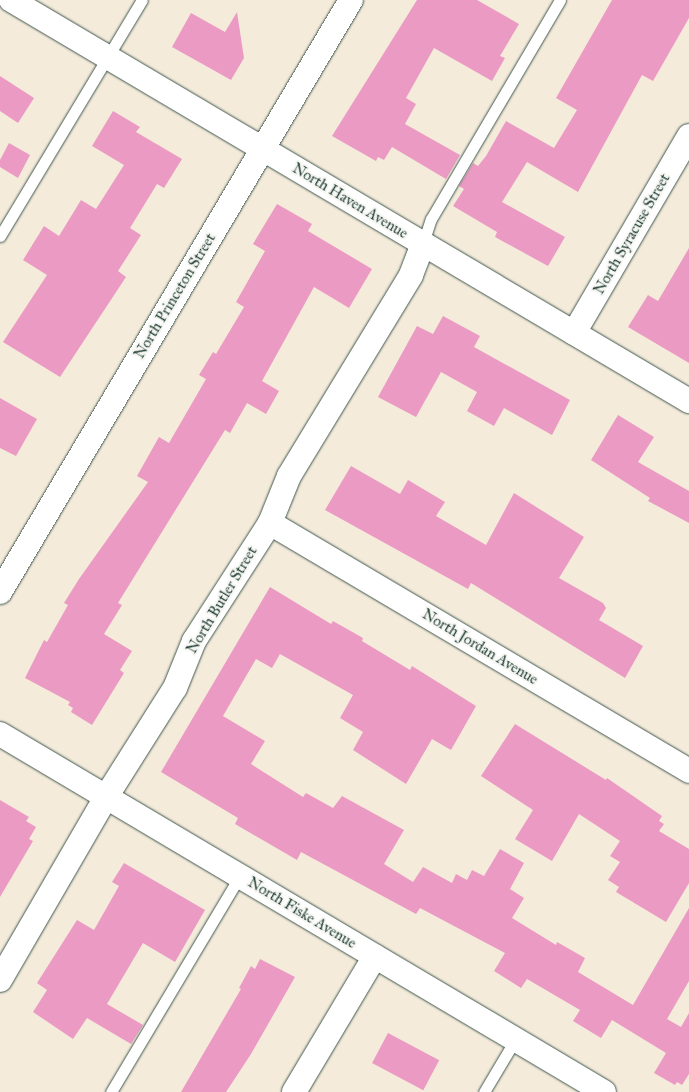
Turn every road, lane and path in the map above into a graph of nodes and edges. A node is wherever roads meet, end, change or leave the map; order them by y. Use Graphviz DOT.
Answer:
graph roads {
  1 [pos="11,0"];
  2 [pos="142,0"];
  3 [pos="351,0"];
  4 [pos="560,0"];
  5 [pos="108,57"];
  6 [pos="689,136"];
  7 [pos="262,148"];
  8 [pos="0,236"];
  9 [pos="423,244"];
  10 [pos="574,333"];
  11 [pos="689,401"];
  12 [pos="270,523"];
  13 [pos="0,592"];
  14 [pos="0,734"];
  15 [pos="689,771"];
  16 [pos="106,797"];
  17 [pos="240,876"];
  18 [pos="375,956"];
  19 [pos="0,980"];
  20 [pos="515,1040"];
  21 [pos="110,1092"];
  22 [pos="294,1092"];
  23 [pos="484,1092"];
  24 [pos="604,1092"];
  1 -- 5 [label="street, North Haven Avenue"];
  2 -- 5 [label="lane"];
  3 -- 7 [label="street, North Princeton Street"];
  4 -- 9 [label="lane"];
  5 -- 7 [label="street, North Haven Avenue"];
  5 -- 8 [label="lane"];
  6 -- 10 [label="street, North Syracuse Street"];
  7 -- 9 [label="street, North Haven Avenue"];
  7 -- 13 [label="street, North Princeton Street"];
  9 -- 10 [label="street, North Haven Avenue"];
  9 -- 12 [label="street, North Butler Street"];
  10 -- 11 [label="street, North Haven Avenue"];
  12 -- 15 [label="street, North Jordan Avenue"];
  12 -- 16 [label="street, North Butler Street"];
  14 -- 16 [label="street, North Fiske Avenue"];
  16 -- 17 [label="street, North Fiske Avenue"];
  16 -- 19 [label="street, North Butler Street"];
  17 -- 18 [label="street, North Fiske Avenue"];
  17 -- 21 [label="lane"];
  18 -- 20 [label="street, North Fiske Avenue"];
  18 -- 22 [label="street"];
  20 -- 23 [label="lane"];
  20 -- 24 [label="street, North Fiske Avenue"];
}
